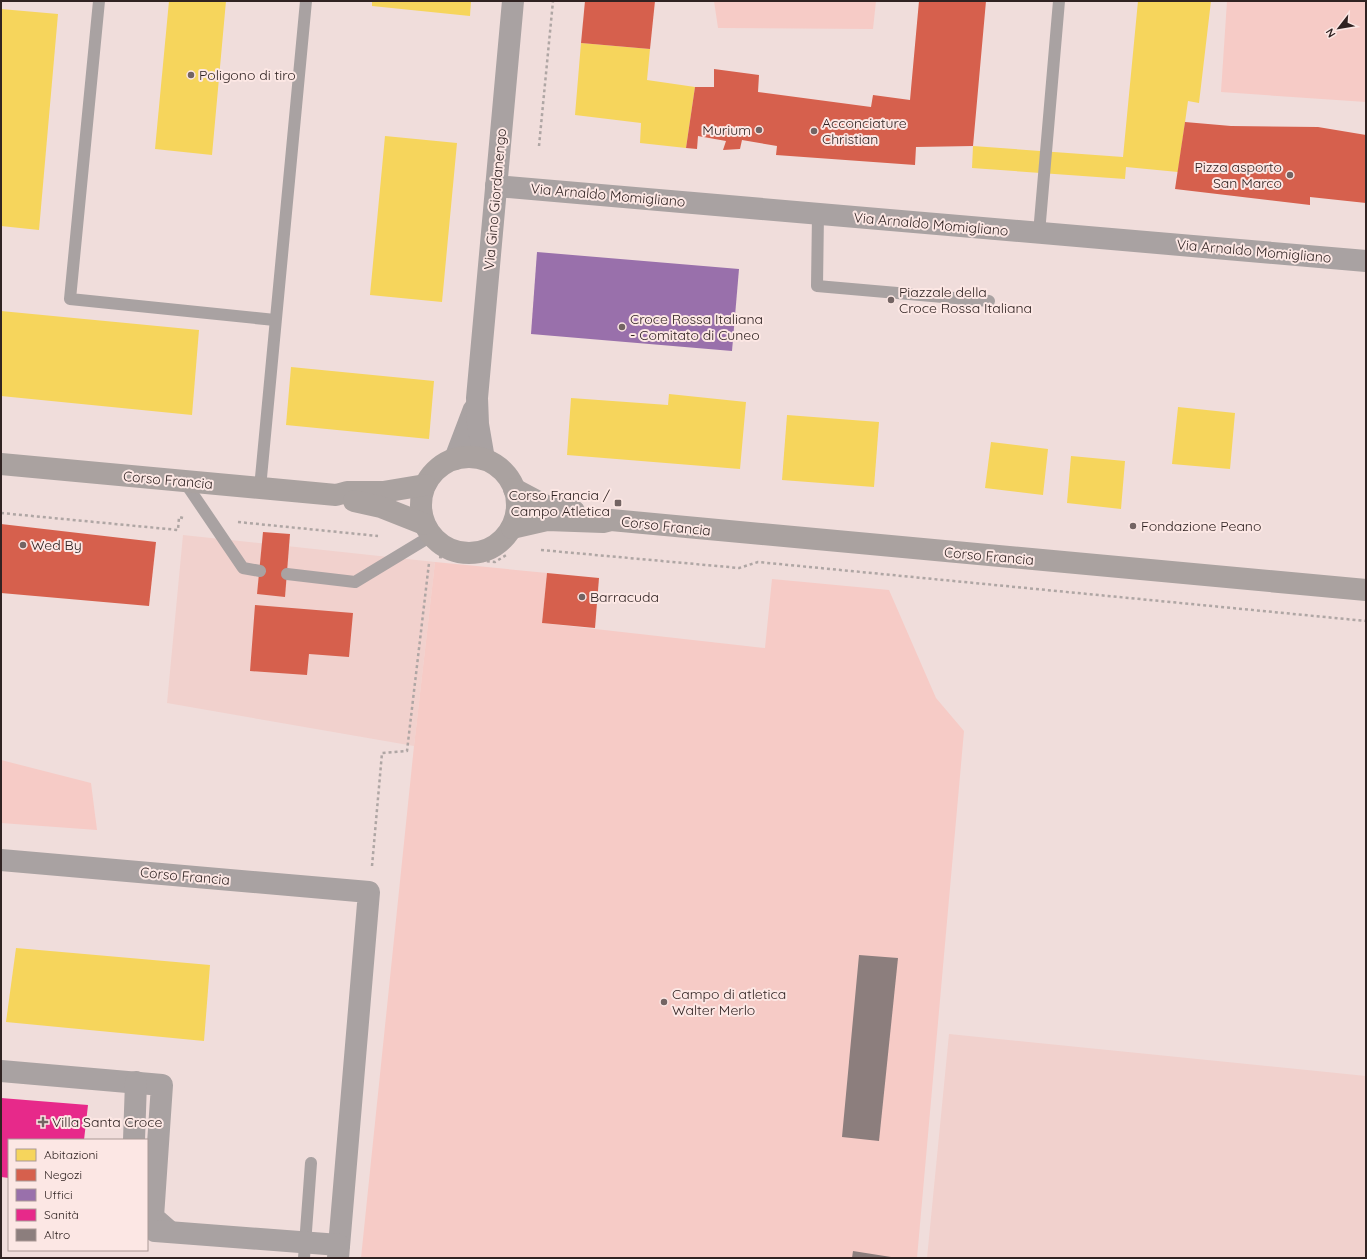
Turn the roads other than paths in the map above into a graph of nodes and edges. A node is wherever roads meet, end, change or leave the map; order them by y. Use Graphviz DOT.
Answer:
graph roads {
  1 [pos="99,1"];
  2 [pos="306,1"];
  3 [pos="513,1"];
  4 [pos="1059,1"];
  5 [pos="496,186"];
  6 [pos="818,214"];
  7 [pos="1039,233"];
  8 [pos="1366,261"];
  9 [pos="989,301"];
  10 [pos="275,320"];
  11 [pos="477,398"];
  12 [pos="455,459"];
  13 [pos="484,459"];
  14 [pos="1,464"];
  15 [pos="184,481"];
  16 [pos="425,485"];
  17 [pos="260,488"];
  18 [pos="514,489"];
  19 [pos="336,495"];
  20 [pos="611,520"];
  21 [pos="512,528"];
  22 [pos="425,540"];
  23 [pos="260,571"];
  24 [pos="287,574"];
  25 [pos="1366,590"];
  26 [pos="1,860"];
  27 [pos="1,1071"];
  28 [pos="136,1082"];
  29 [pos="134,1139"];
  30 [pos="311,1163"];
  31 [pos="169,1231"];
  32 [pos="148,1232"];
  33 [pos="304,1250"];
  34 [pos="339,1251"];
  1 -- 10 [label="lane"];
  2 -- 10 [label="lane"];
  3 -- 5 [label="street, Via Gino Giordanengo"];
  4 -- 7 [label="lane"];
  5 -- 6 [label="street, Via Arnaldo Momigliano"];
  5 -- 11 [label="street, Via Gino Giordanengo"];
  6 -- 7 [label="street, Via Arnaldo Momigliano"];
  6 -- 9 [label="lane"];
  7 -- 8 [label="street, Via Arnaldo Momigliano"];
  10 -- 17 [label="lane"];
  11 -- 12 [label="street, Via Gino Giordanengo"];
  11 -- 13 [label="street, Via Gino Giordanengo"];
  12 -- 13 [label="main road"];
  12 -- 16 [label="main road"];
  13 -- 18 [label="main road"];
  14 -- 15 [label="main road, Corso Francia"];
  15 -- 17 [label="main road, Corso Francia"];
  15 -- 23 [label="lane"];
  16 -- 19 [label="main road, Corso Francia"];
  16 -- 22 [label="main road"];
  17 -- 19 [label="main road, Corso Francia"];
  18 -- 20 [label="main road, Corso Francia"];
  18 -- 21 [label="main road"];
  19 -- 22 [label="main road, Corso Francia"];
  20 -- 21 [label="main road, Corso Francia"];
  20 -- 25 [label="main road, Corso Francia"];
  21 -- 22 [label="main road"];
  22 -- 24 [label="lane"];
  26 -- 34 [label="street, Corso Francia"];
  27 -- 28 [label="street"];
  28 -- 29 [label="street"];
  28 -- 31 [label="street"];
  30 -- 33 [label="lane"];
  31 -- 32 [label="street"];
  31 -- 33 [label="street"];
  33 -- 34 [label="street"];
}
